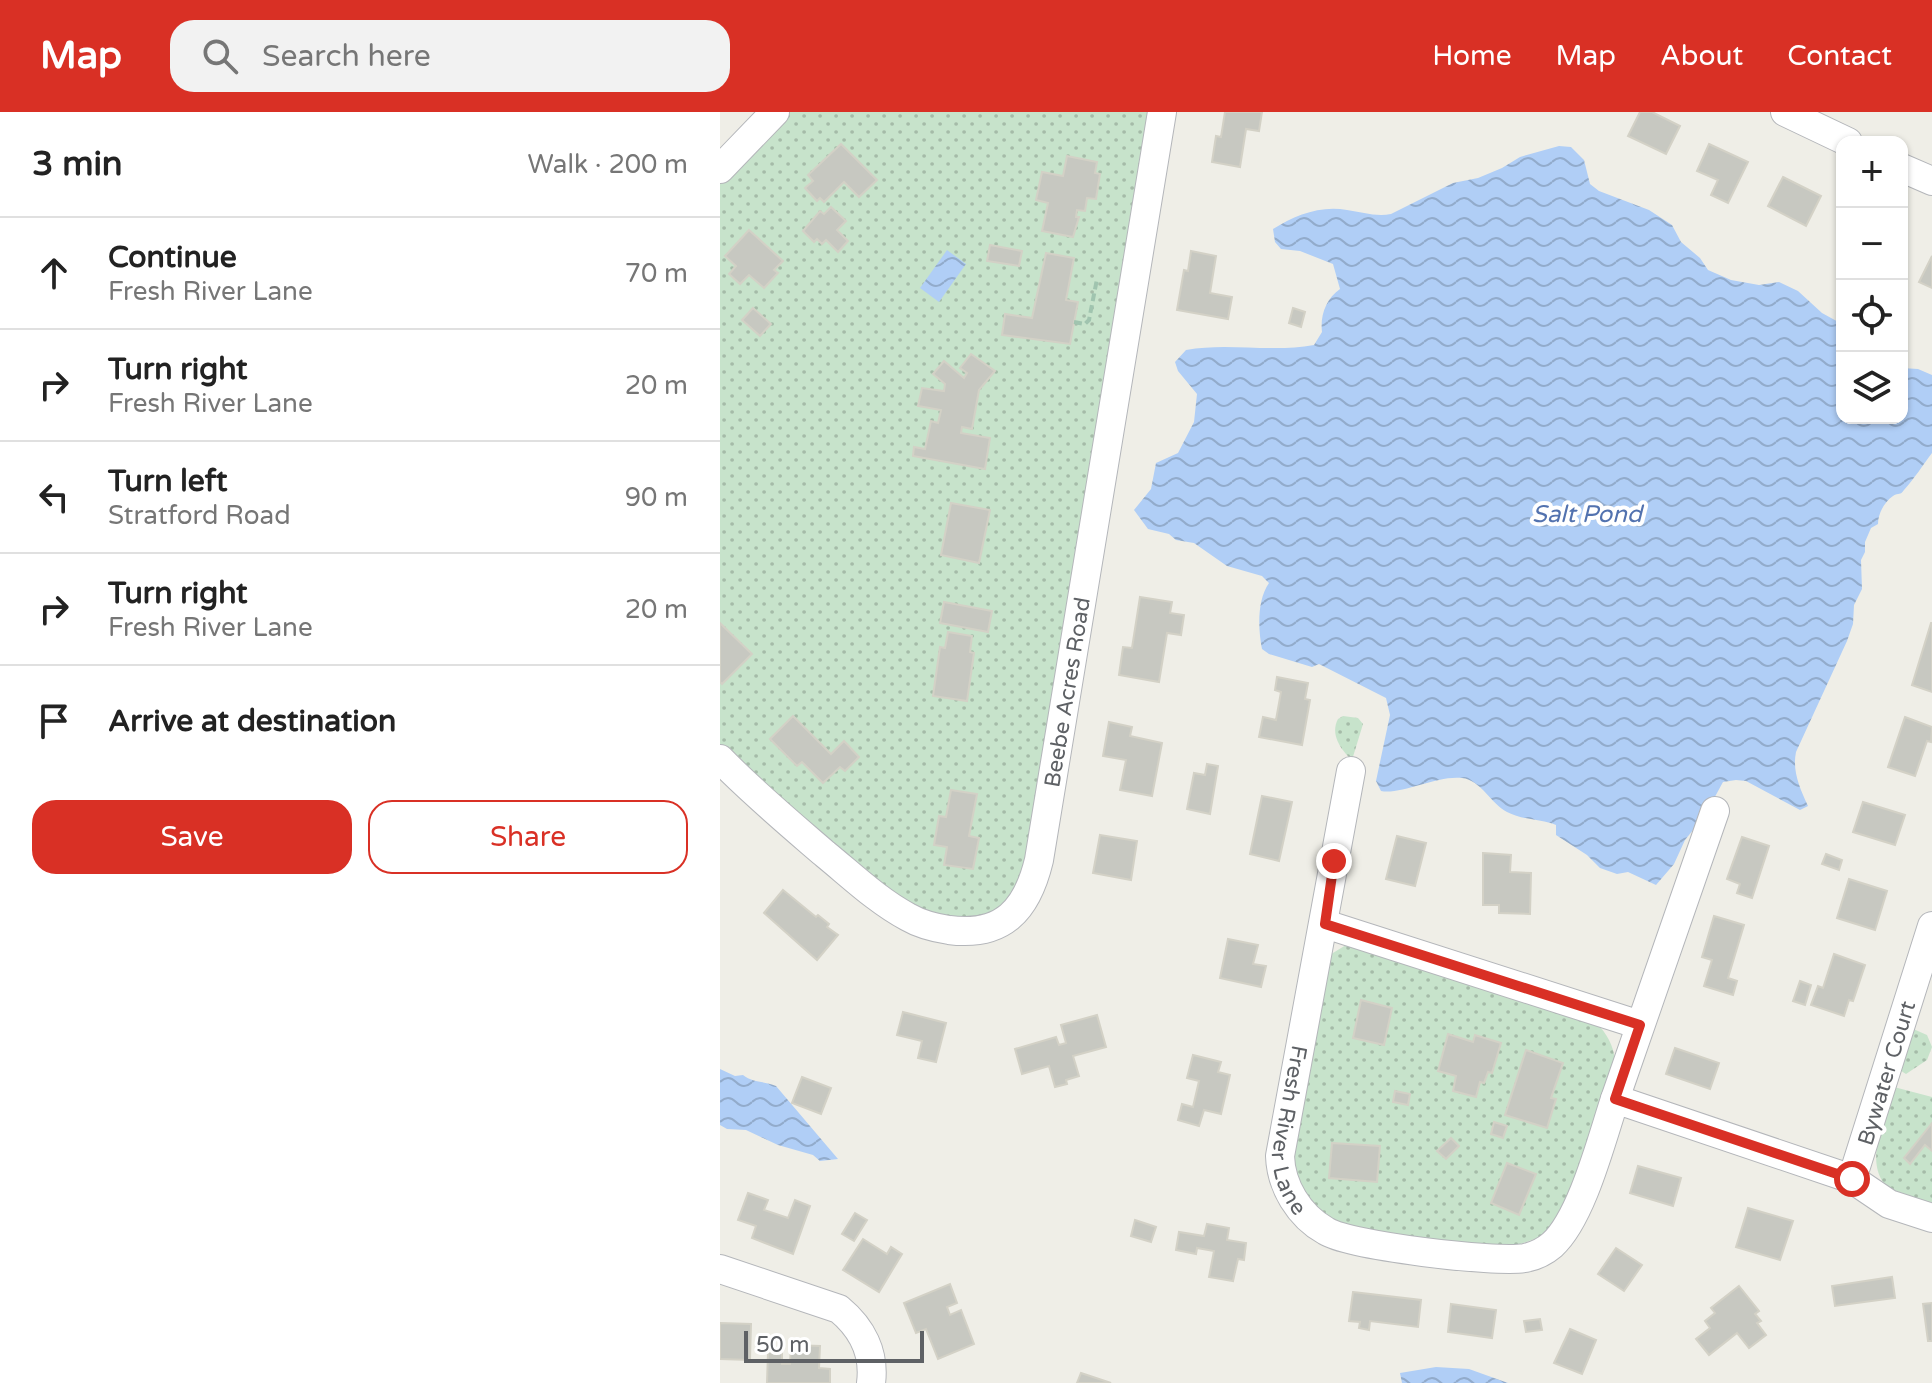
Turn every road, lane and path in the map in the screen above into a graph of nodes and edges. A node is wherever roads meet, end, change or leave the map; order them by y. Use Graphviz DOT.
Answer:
graph roads {
  1 [pos="775,112"];
  2 [pos="1162,112"];
  3 [pos="1785,112"];
  4 [pos="1836,136"];
  5 [pos="720,169"];
  6 [pos="1908,171"];
  7 [pos="1932,181"];
  8 [pos="1097,279"];
  9 [pos="1074,322"];
  10 [pos="720,759"];
  11 [pos="1351,771"];
  12 [pos="1715,811"];
  13 [pos="1325,924"];
  14 [pos="1932,926"];
  15 [pos="1640,1025"];
  16 [pos="1615,1099"];
  17 [pos="1852,1179"];
  18 [pos="1932,1218"];
  19 [pos="720,1269"];
  20 [pos="871,1383"];
  1 -- 5 [label="street"];
  2 -- 10 [label="street, Beebe Acres Road"];
  3 -- 4 [label="street"];
  6 -- 7 [label="street"];
  8 -- 9 [label="path"];
  11 -- 13 [label="street, Fresh River Lane"];
  12 -- 15 [label="street, Fresh River Lane"];
  13 -- 15 [label="street"];
  13 -- 16 [label="street, Fresh River Lane"];
  14 -- 17 [label="street, Bywater Court"];
  15 -- 16 [label="street, Fresh River Lane"];
  16 -- 17 [label="street"];
  17 -- 18 [label="street"];
  19 -- 20 [label="street"];
}
